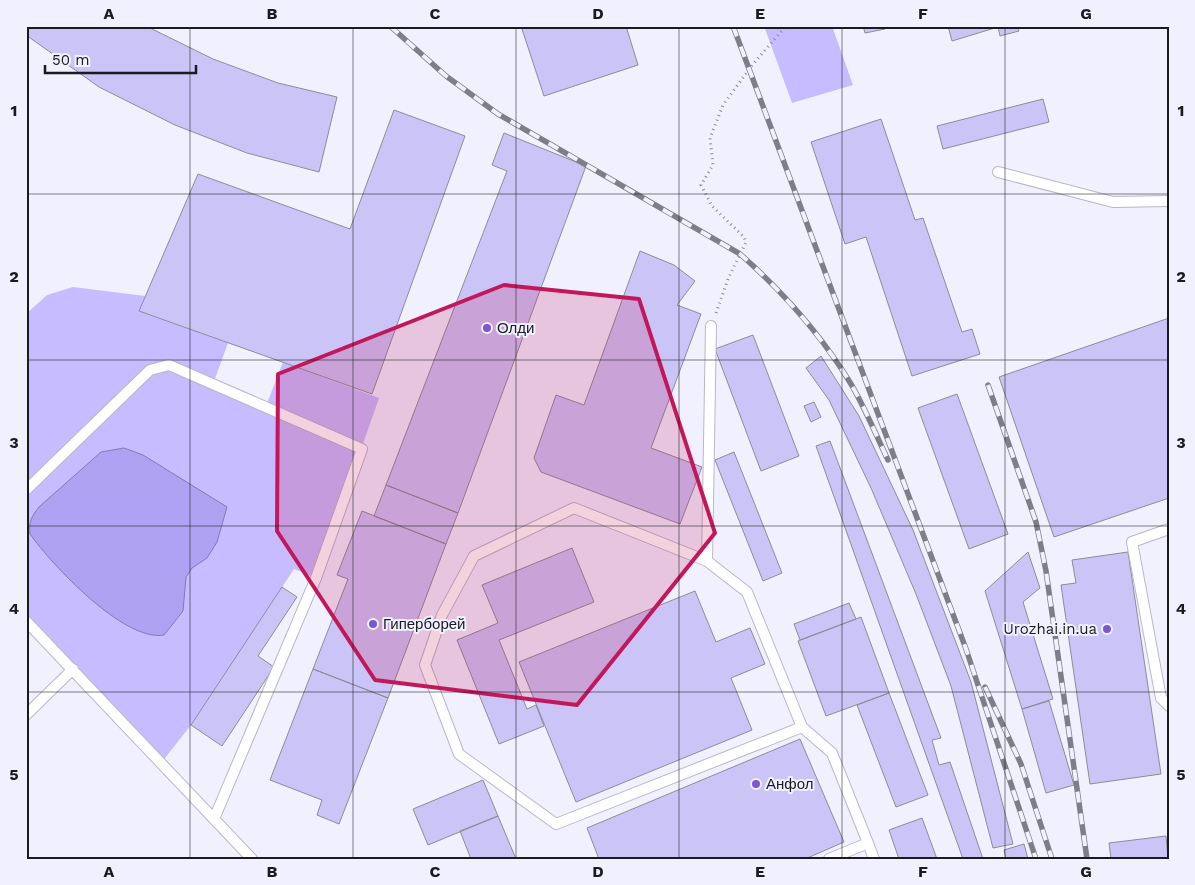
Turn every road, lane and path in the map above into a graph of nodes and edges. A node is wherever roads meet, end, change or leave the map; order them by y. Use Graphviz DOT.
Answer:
graph roads {
  1 [pos="786,26"];
  2 [pos="998,172"];
  3 [pos="1169,201"];
  4 [pos="711,326"];
  5 [pos="26,490"];
  6 [pos="1169,530"];
  7 [pos="707,561"];
  8 [pos="26,621"];
  9 [pos="73,670"];
  10 [pos="1169,706"];
  11 [pos="26,715"];
  12 [pos="802,727"];
  13 [pos="214,819"];
  14 [pos="868,843"];
  15 [pos="252,859"];
  16 [pos="829,859"];
  17 [pos="874,859"];
  1 -- 4 [label="path"];
  2 -- 3 [label="lane"];
  4 -- 7 [label="lane"];
  5 -- 13 [label="lane"];
  6 -- 10 [label="lane"];
  7 -- 12 [label="lane"];
  7 -- 12 [label="lane"];
  8 -- 9 [label="lane"];
  9 -- 11 [label="lane"];
  9 -- 13 [label="lane"];
  12 -- 14 [label="lane"];
  13 -- 15 [label="lane"];
  14 -- 16 [label="lane"];
  14 -- 17 [label="lane"];
}
